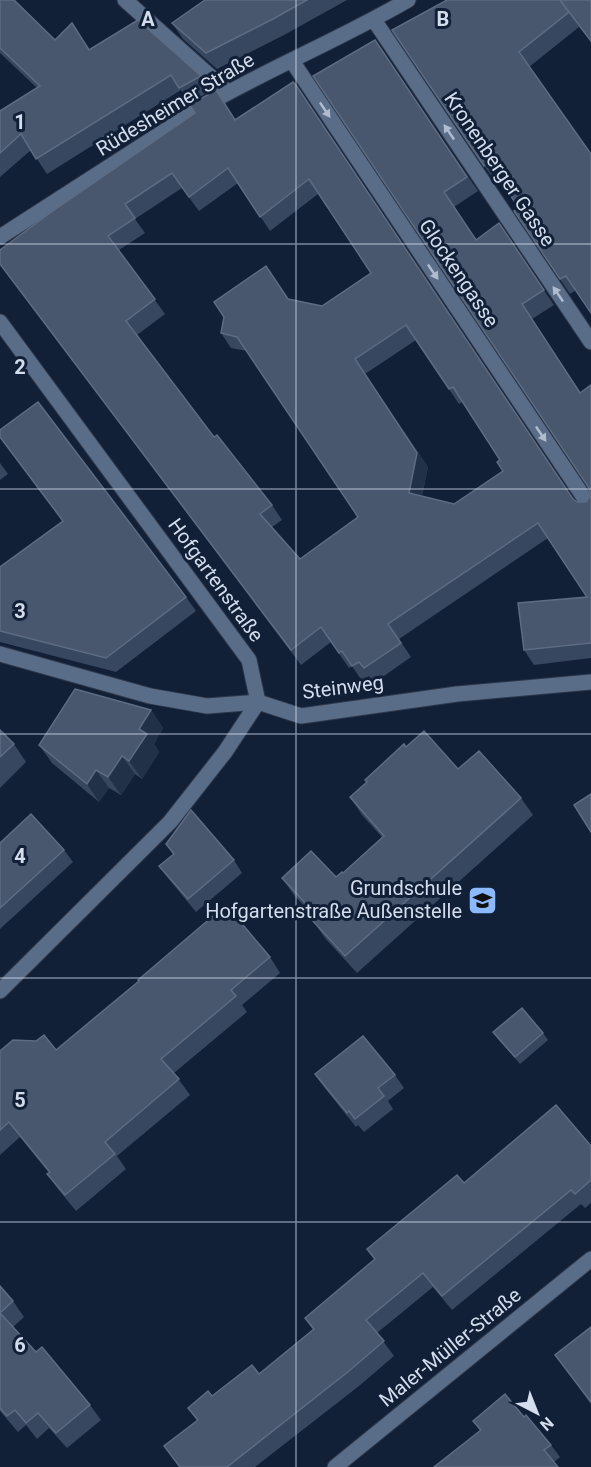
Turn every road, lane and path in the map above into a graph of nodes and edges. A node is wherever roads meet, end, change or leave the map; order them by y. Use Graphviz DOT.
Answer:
graph roads {
  1 [pos="125,0"];
  2 [pos="408,0"];
  3 [pos="374,20"];
  4 [pos="292,61"];
  5 [pos="228,92"];
  6 [pos="0,237"];
  7 [pos="0,322"];
  8 [pos="591,342"];
  9 [pos="591,508"];
  10 [pos="0,654"];
  11 [pos="591,682"];
  12 [pos="258,702"];
  13 [pos="0,991"];
  14 [pos="591,1259"];
  15 [pos="335,1467"];
  1 -- 5 [label="street"];
  2 -- 3 [label="street, Rüdesheimer Straße"];
  3 -- 4 [label="street, Rüdesheimer Straße"];
  8 -- 3 [label="street, Kronenberger Gasse, one-way"];
  4 -- 5 [label="street, Rüdesheimer Straße"];
  4 -- 9 [label="street, Glockengasse, one-way"];
  5 -- 6 [label="street, Rüdesheimer Straße"];
  7 -- 12 [label="street, Hofgartenstraße"];
  10 -- 12 [label="street, Steinweg"];
  11 -- 12 [label="street, Steinweg"];
  12 -- 13 [label="street"];
  14 -- 15 [label="street, Maler-Müller-Straße"];
}
